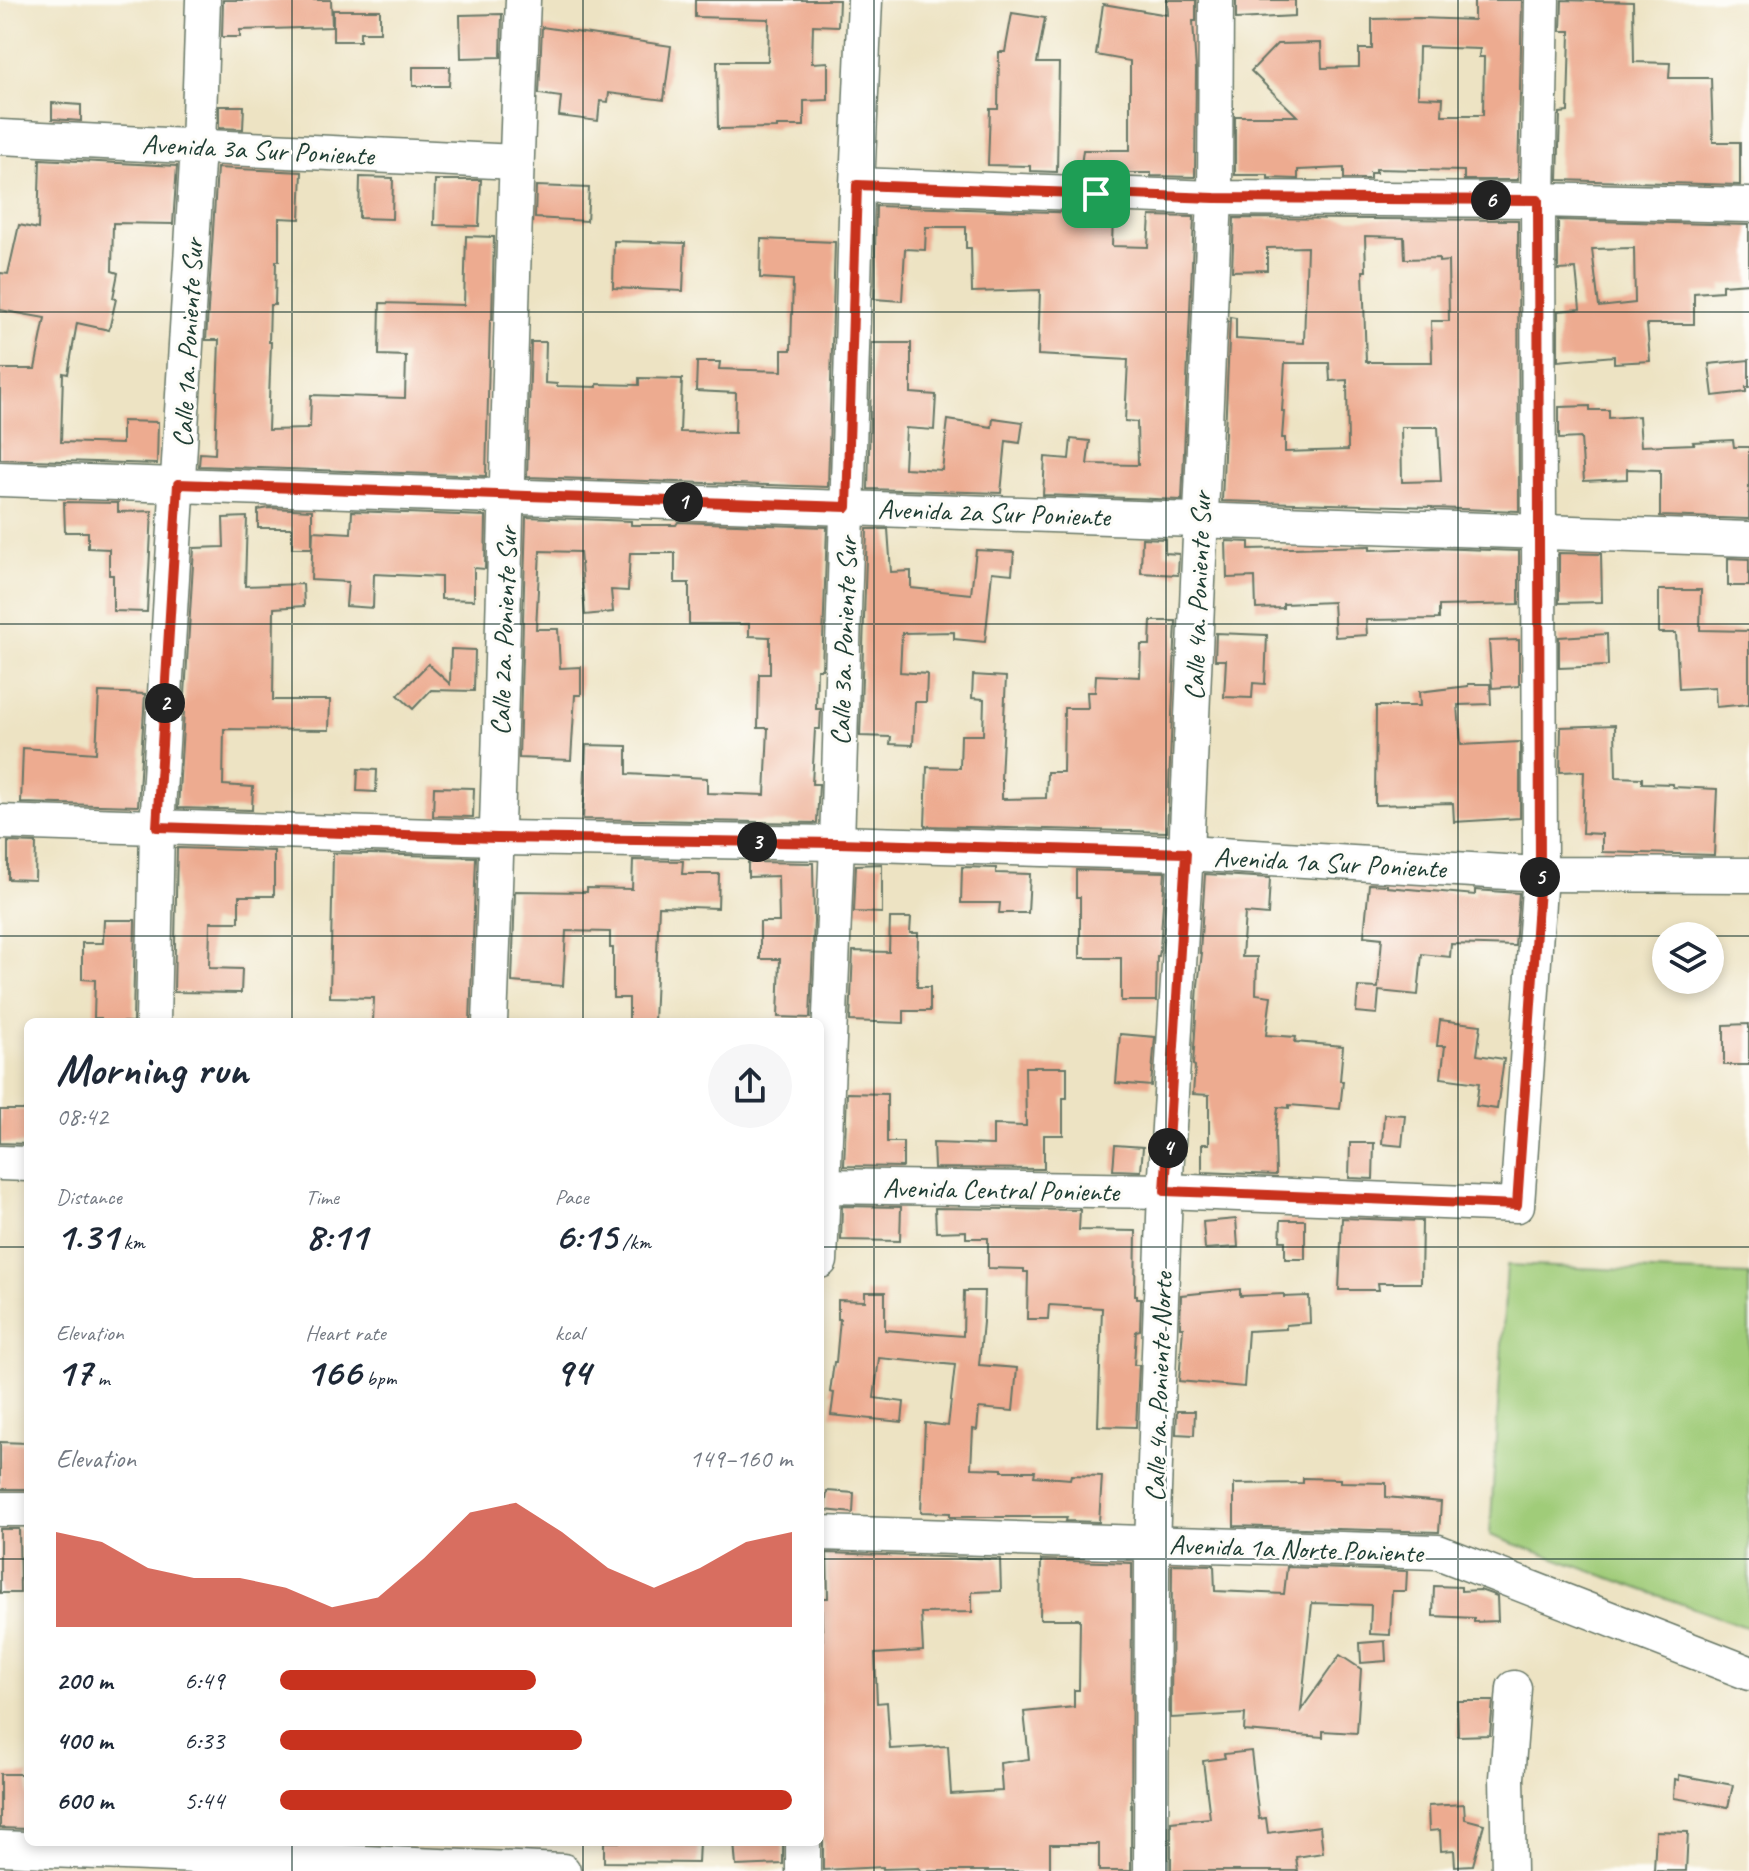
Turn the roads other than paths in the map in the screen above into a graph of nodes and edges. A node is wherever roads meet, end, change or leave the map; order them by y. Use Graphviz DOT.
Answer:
graph roads {
  1 [pos="203,0"];
  2 [pos="523,0"];
  3 [pos="865,0"];
  4 [pos="1216,0"];
  5 [pos="1542,0"];
  6 [pos="0,137"];
  7 [pos="198,146"];
  8 [pos="516,162"];
  9 [pos="857,185"];
  10 [pos="1215,198"];
  11 [pos="1538,200"];
  12 [pos="1749,205"];
  13 [pos="0,479"];
  14 [pos="178,484"];
  15 [pos="507,496"];
  16 [pos="847,507"];
  17 [pos="1200,520"];
  18 [pos="1538,532"];
  19 [pos="1749,539"];
  20 [pos="0,822"];
  21 [pos="157,827"];
  22 [pos="497,838"];
  23 [pos="837,843"];
  24 [pos="1186,853"];
  25 [pos="1540,874"];
  26 [pos="1749,875"];
  27 [pos="153,1018"];
  28 [pos="490,1018"];
  29 [pos="824,1140"];
  30 [pos="0,1163"];
  31 [pos="24,1164"];
  32 [pos="824,1186"];
  33 [pos="1165,1191"];
  34 [pos="0,1509"];
  35 [pos="24,1509"];
  36 [pos="824,1533"];
  37 [pos="1152,1544"];
  38 [pos="1749,1673"];
  39 [pos="1514,1688"];
  40 [pos="803,1846"];
  41 [pos="0,1848"];
  42 [pos="127,1856"];
  43 [pos="462,1860"];
  44 [pos="563,1871"];
  45 [pos="803,1871"];
  46 [pos="1151,1871"];
  47 [pos="1509,1871"];
  1 -- 7 [label="street, Calle 1a. Poniente Sur"];
  2 -- 8 [label="street, Calle 2a. Poniente Sur"];
  3 -- 9 [label="street, Calle 3a. Poniente Sur"];
  4 -- 10 [label="street, Calle 4a. Poniente Sur"];
  5 -- 11 [label="street"];
  6 -- 7 [label="street, Avenida 3a Sur Poniente"];
  7 -- 8 [label="street, Avenida 3a Sur Poniente"];
  7 -- 14 [label="street, Calle 1a. Poniente Sur"];
  8 -- 15 [label="street, Calle 2a. Poniente Sur"];
  9 -- 10 [label="street"];
  9 -- 16 [label="street, Calle 3a. Poniente Sur"];
  10 -- 11 [label="street"];
  10 -- 17 [label="street, Calle 4a. Poniente Sur"];
  11 -- 12 [label="street"];
  11 -- 18 [label="street"];
  13 -- 14 [label="street, Avenida 2a Sur Poniente"];
  14 -- 15 [label="street, Avenida 2a Sur Poniente"];
  14 -- 21 [label="street, Calle 1a. Poniente Sur"];
  15 -- 16 [label="street, Avenida 2a Sur Poniente"];
  15 -- 22 [label="street, Calle 2a. Poniente Sur"];
  16 -- 17 [label="street, Avenida 2a Sur Poniente"];
  16 -- 23 [label="street, Calle 3a. Poniente Sur"];
  17 -- 18 [label="street, Avenida 2a Sur Poniente"];
  17 -- 24 [label="street, Calle 4a. Poniente Sur"];
  18 -- 19 [label="street, Avenida 2a Sur Poniente"];
  18 -- 25 [label="street"];
  20 -- 21 [label="street, Avenida 1a Sur Poniente"];
  21 -- 22 [label="street, Avenida 1a Sur Poniente"];
  21 -- 27 [label="street, Calle 1a. Poniente Sur"];
  22 -- 23 [label="street, Avenida 1a Sur Poniente"];
  22 -- 28 [label="street, Calle 2a. Poniente Sur"];
  23 -- 24 [label="street, Avenida 1a Sur Poniente"];
  23 -- 29 [label="street, Calle 3a. Poniente Sur"];
  24 -- 25 [label="street, Avenida 1a Sur Poniente"];
  24 -- 33 [label="street, Calle 4a. Poniente Sur"];
  25 -- 26 [label="street, Avenida 1a Sur Poniente"];
  25 -- 33 [label="street, Avenida Central Poniente"];
  30 -- 31 [label="street"];
  32 -- 33 [label="street, Avenida Central Poniente"];
  33 -- 37 [label="street, Calle 4a. Poniente Norte"];
  34 -- 35 [label="street"];
  36 -- 37 [label="street, Avenida 1a Norte Poniente"];
  37 -- 38 [label="street, Avenida 1a Norte Poniente"];
  37 -- 46 [label="street, Calle 4a. Poniente Norte"];
  39 -- 47 [label="street"];
  40 -- 45 [label="street"];
  41 -- 42 [label="street"];
  42 -- 43 [label="street"];
  43 -- 44 [label="street"];
}
